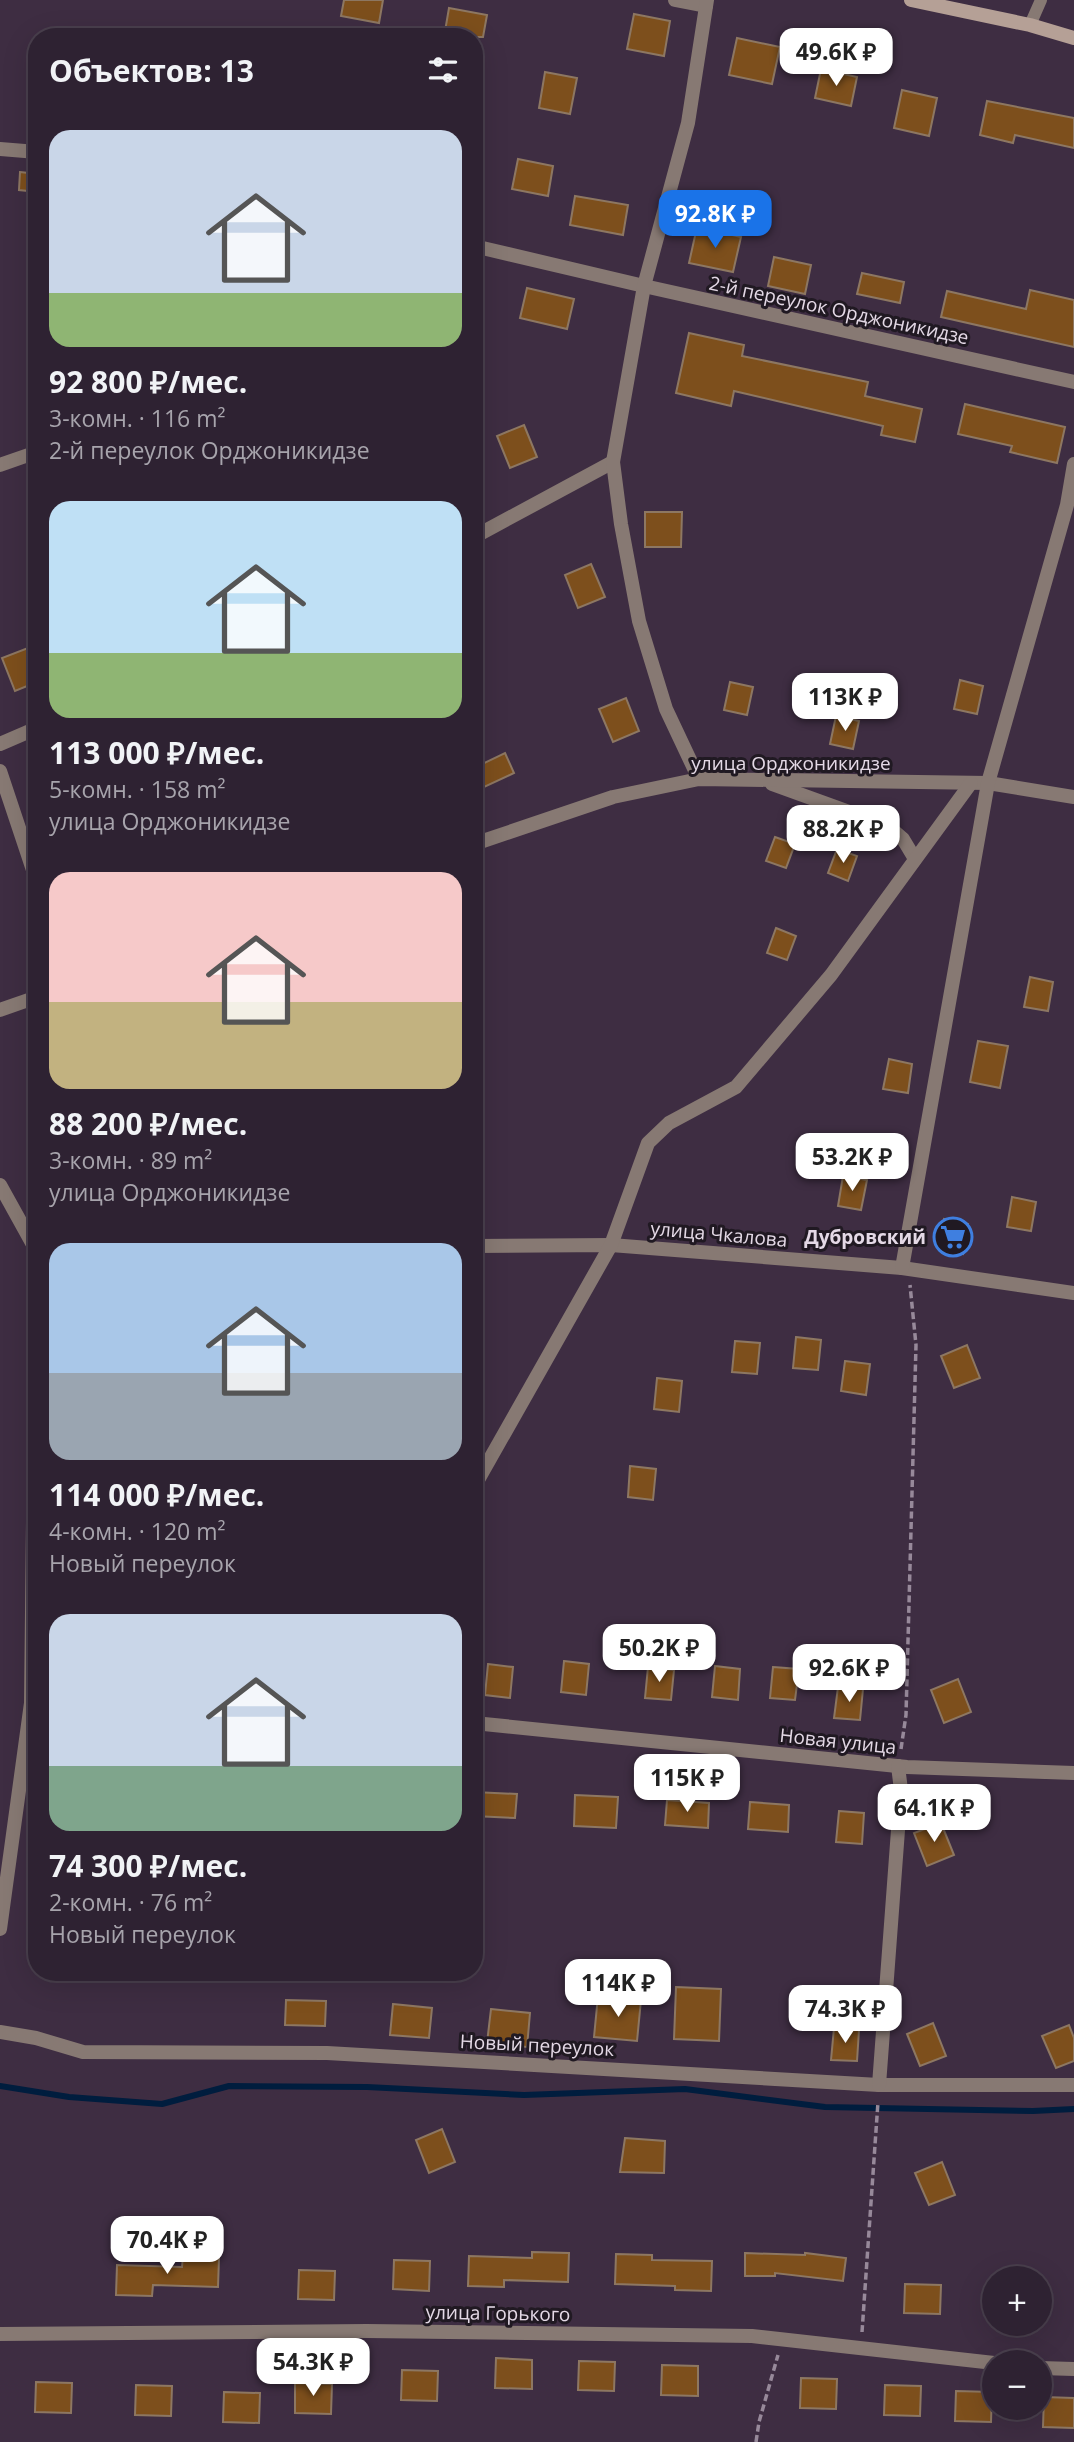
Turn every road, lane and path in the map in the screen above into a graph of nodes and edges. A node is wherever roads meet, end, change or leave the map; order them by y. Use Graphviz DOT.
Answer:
graph roads {
  1 [pos="676,0"];
  2 [pos="911,0"];
  3 [pos="1041,0"];
  4 [pos="707,3"];
  5 [pos="1030,25"];
  6 [pos="1074,38"];
  7 [pos="0,149"];
  8 [pos="28,151"];
  9 [pos="483,248"];
  10 [pos="644,286"];
  11 [pos="1074,382"];
  12 [pos="28,455"];
  13 [pos="613,462"];
  14 [pos="1074,464"];
  15 [pos="0,465"];
  16 [pos="483,532"];
  17 [pos="28,732"];
  18 [pos="0,744"];
  19 [pos="0,771"];
  20 [pos="699,779"];
  21 [pos="761,780"];
  22 [pos="971,783"];
  23 [pos="988,783"];
  24 [pos="1074,797"];
  25 [pos="483,841"];
  26 [pos="28,855"];
  27 [pos="915,859"];
  28 [pos="28,1000"];
  29 [pos="0,1010"];
  30 [pos="0,1185"];
  31 [pos="28,1236"];
  32 [pos="611,1245"];
  33 [pos="483,1246"];
  34 [pos="905,1269"];
  35 [pos="1074,1293"];
  36 [pos="483,1471"];
  37 [pos="483,1724"];
  38 [pos="28,1743"];
  39 [pos="898,1766"];
  40 [pos="1074,1773"];
  41 [pos="0,1928"];
  42 [pos="0,2032"];
  43 [pos="879,2085"];
  44 [pos="1074,2085"];
  45 [pos="878,2100"];
  46 [pos="0,2334"];
  47 [pos="781,2339"];
  48 [pos="861,2348"];
  49 [pos="982,2362"];
  50 [pos="1052,2368"];
  51 [pos="1074,2369"];
  52 [pos="756,2442"];
  1 -- 4 [label="street"];
  2 -- 5 [label="street"];
  3 -- 5 [label="lane"];
  4 -- 10 [label="street"];
  5 -- 6 [label="street"];
  7 -- 8 [label="street"];
  9 -- 10 [label="street, 2-й переулок Орджоникидзе"];
  10 -- 11 [label="street, 2-й переулок Орджоникидзе"];
  10 -- 13 [label="street"];
  12 -- 15 [label="street"];
  13 -- 16 [label="street"];
  13 -- 20 [label="street"];
  14 -- 23 [label="street"];
  17 -- 18 [label="street"];
  19 -- 26 [label="street"];
  20 -- 21 [label="street, улица Орджоникидзе"];
  20 -- 25 [label="street, улица Орджоникидзе"];
  21 -- 22 [label="street, улица Орджоникидзе"];
  21 -- 27 [label="street"];
  22 -- 23 [label="street, улица Орджоникидзе"];
  22 -- 27 [label="street"];
  23 -- 24 [label="street, улица Орджоникидзе"];
  23 -- 34 [label="street"];
  27 -- 32 [label="street"];
  28 -- 29 [label="street"];
  30 -- 31 [label="street"];
  32 -- 33 [label="street, улица Чкалова"];
  32 -- 34 [label="street, улица Чкалова"];
  32 -- 36 [label="street"];
  34 -- 35 [label="street, улица Чкалова"];
  34 -- 39 [label="path"];
  37 -- 39 [label="street, Новая улица"];
  38 -- 41 [label="street"];
  39 -- 40 [label="street, Новая улица"];
  39 -- 43 [label="street"];
  42 -- 43 [label="street, Новый переулок"];
  43 -- 44 [label="street, Новый переулок"];
  45 -- 48 [label="path"];
  46 -- 47 [label="street, улица Горького"];
  47 -- 48 [label="street, улица Горького"];
  47 -- 52 [label="path"];
  48 -- 49 [label="street, улица Горького"];
  50 -- 51 [label="street"];
}
